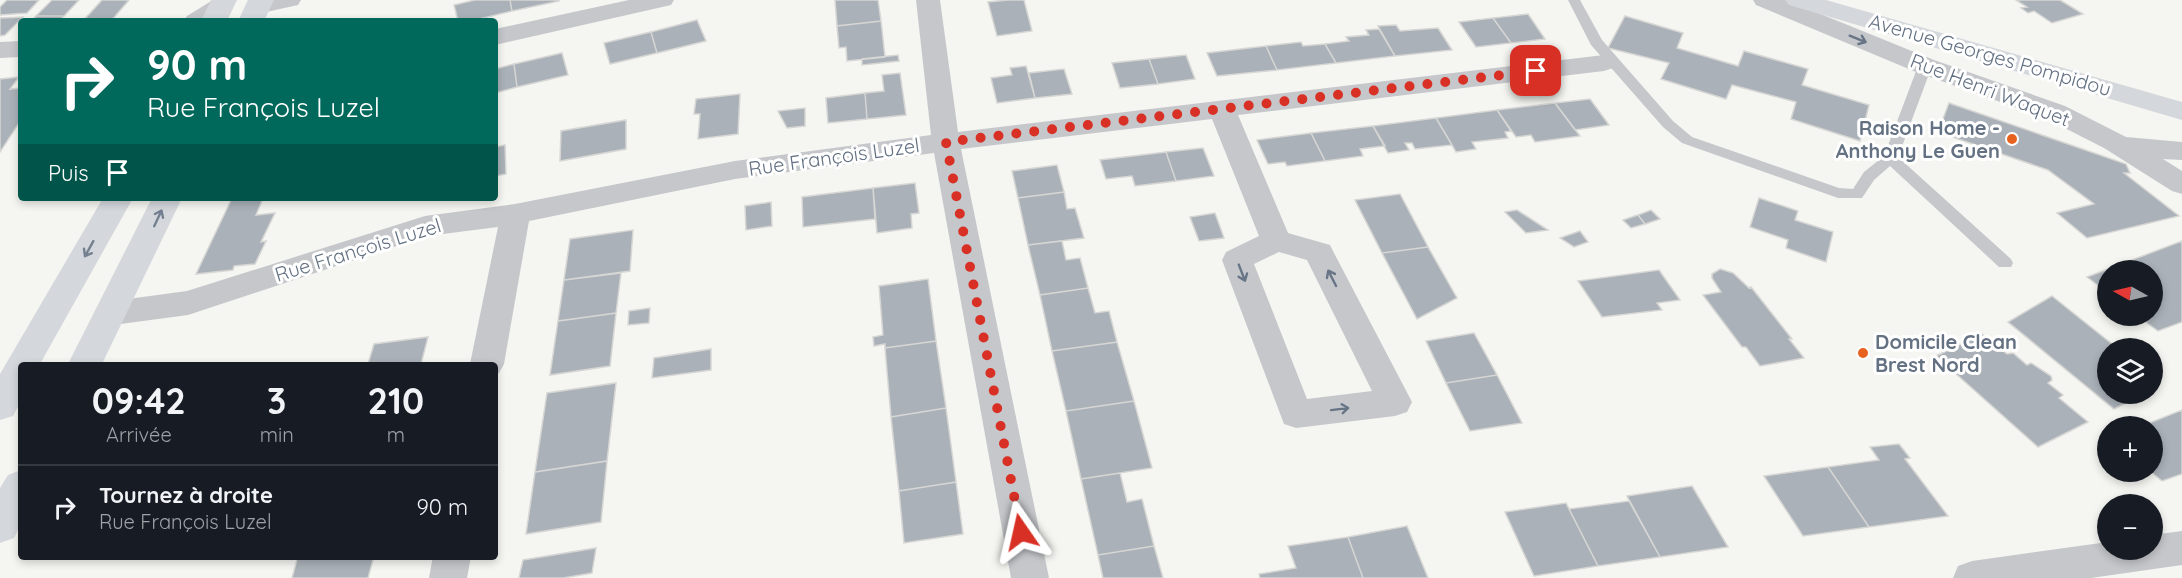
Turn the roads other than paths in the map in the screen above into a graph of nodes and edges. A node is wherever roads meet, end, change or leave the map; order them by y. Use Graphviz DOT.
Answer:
graph roads {
  1 [pos="288,0"];
  2 [pos="662,0"];
  3 [pos="928,0"];
  4 [pos="1574,0"];
  5 [pos="1765,0"];
  6 [pos="1798,0"];
  7 [pos="220,9"];
  8 [pos="256,10"];
  9 [pos="202,18"];
  10 [pos="498,36"];
  11 [pos="18,49"];
  12 [pos="0,50"];
  13 [pos="1604,63"];
  14 [pos="1925,66"];
  15 [pos="1222,110"];
  16 [pos="2182,111"];
  17 [pos="946,142"];
  18 [pos="2114,142"];
  19 [pos="2182,151"];
  20 [pos="1890,158"];
  21 [pos="2182,184"];
  22 [pos="116,201"];
  23 [pos="166,201"];
  24 [pos="515,214"];
  25 [pos="1276,240"];
  26 [pos="2005,264"];
  27 [pos="113,313"];
  28 [pos="24,362"];
  29 [pos="87,362"];
  30 [pos="487,362"];
  31 [pos="18,374"];
  32 [pos="0,406"];
  33 [pos="18,492"];
  34 [pos="0,526"];
  35 [pos="2182,548"];
  36 [pos="451,560"];
  37 [pos="448,578"];
  38 [pos="1030,578"];
  39 [pos="1972,578"];
  1 -- 8 [label="street"];
  2 -- 10 [label="street"];
  3 -- 17 [label="street"];
  4 -- 20 [label="lane"];
  5 -- 14 [label="street, Rue Henri Waquet, one-way"];
  6 -- 16 [label="main road, Avenue Georges Pompidou"];
  7 -- 9 [label="street"];
  11 -- 12 [label="street"];
  13 -- 15 [label="street, Rue François Luzel"];
  14 -- 18 [label="street, Rue Henri Waquet"];
  14 -- 20 [label="lane"];
  15 -- 17 [label="street, Rue François Luzel"];
  15 -- 25 [label="street"];
  17 -- 24 [label="street, Rue François Luzel"];
  17 -- 38 [label="street"];
  18 -- 19 [label="street, Rue Henri Waquet"];
  18 -- 21 [label="street, Rue Henri Waquet"];
  20 -- 26 [label="lane"];
  22 -- 28 [label="main road, one-way"];
  27 -- 23 [label="main road, one-way"];
  24 -- 27 [label="street, Rue François Luzel"];
  24 -- 30 [label="street"];
  25 -- 25 [label="street, one-way"];
  27 -- 29 [label="main road"];
  31 -- 32 [label="main road"];
  33 -- 34 [label="main road"];
  35 -- 39 [label="street"];
  36 -- 37 [label="street"];
}
